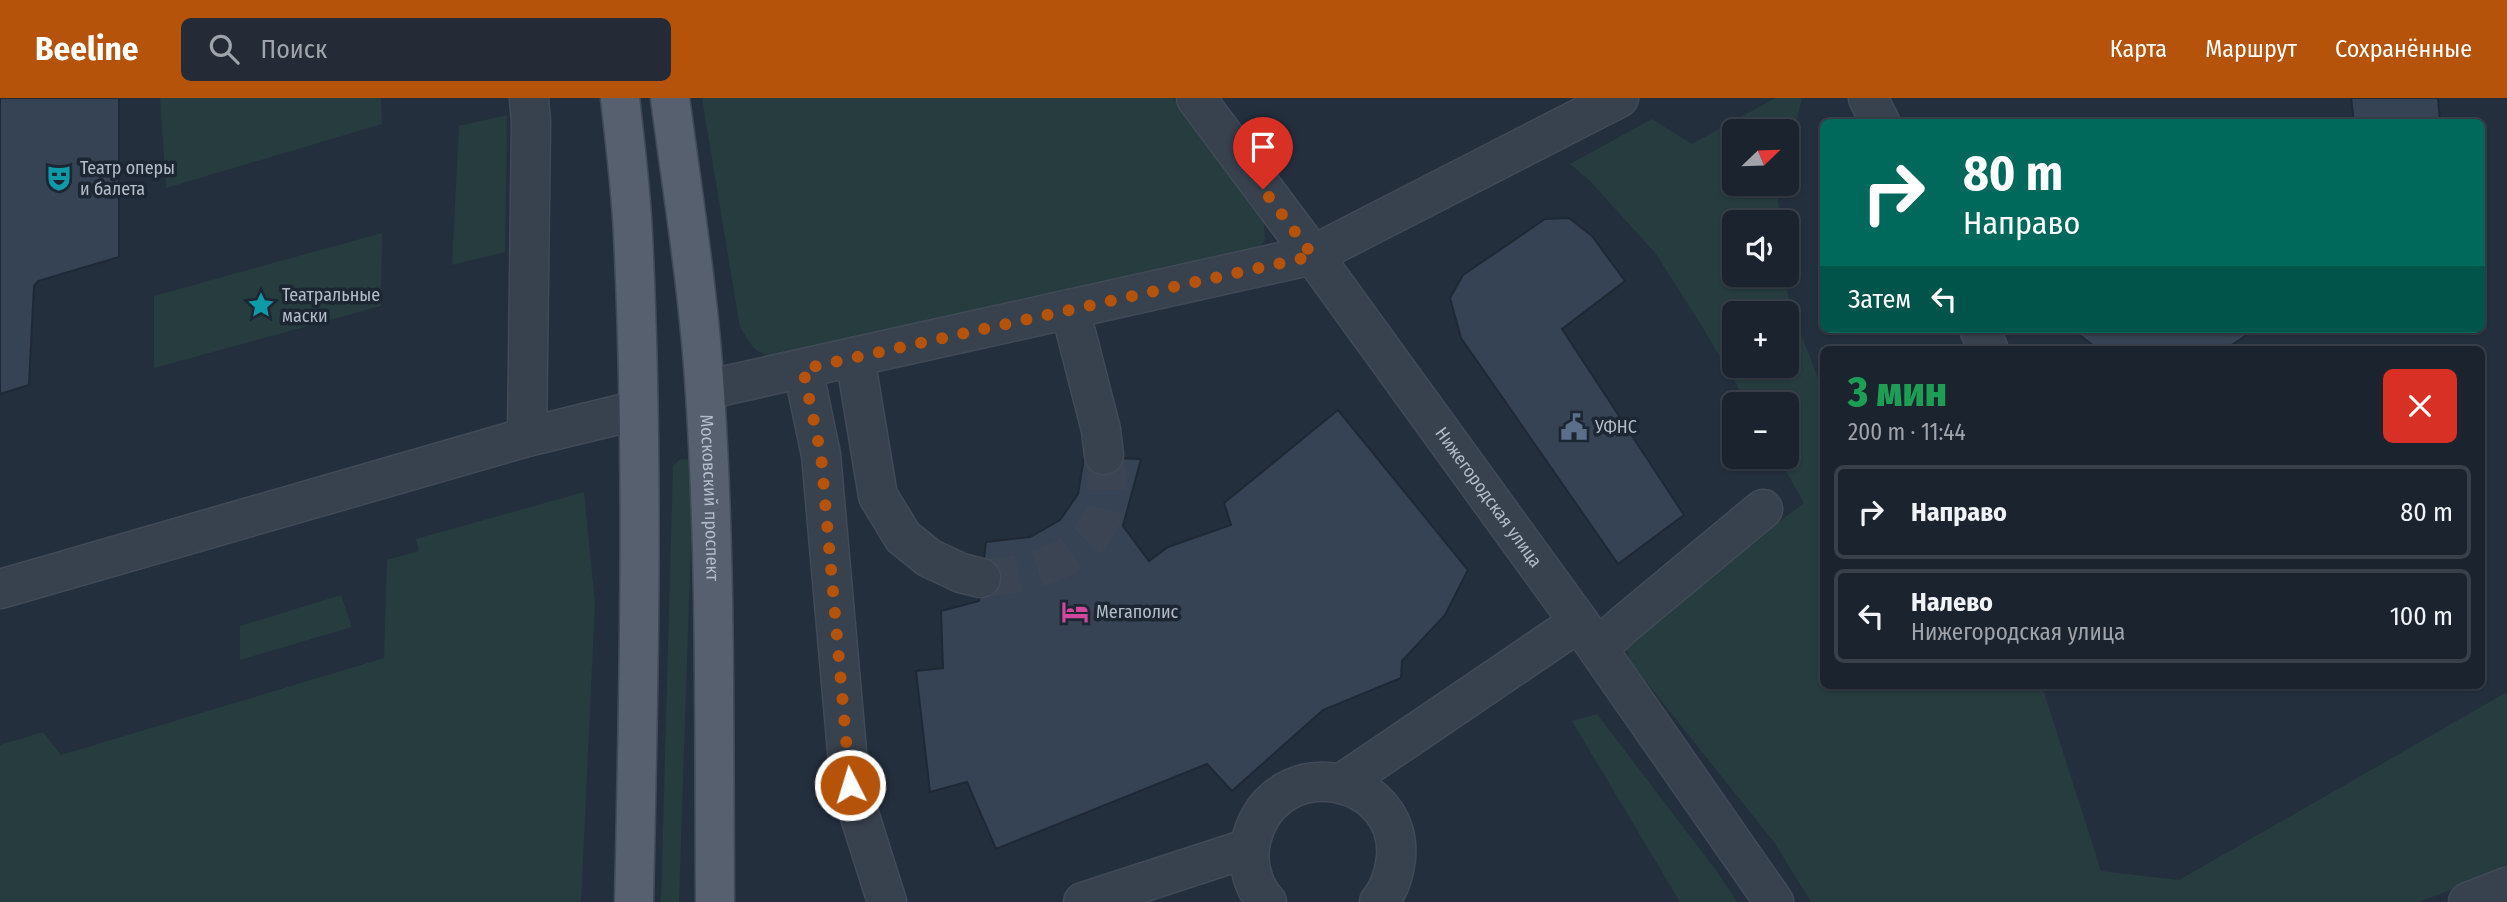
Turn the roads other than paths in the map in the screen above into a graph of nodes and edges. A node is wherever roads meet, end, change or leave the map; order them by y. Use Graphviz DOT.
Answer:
graph roads {
  1 [pos="529,98"];
  2 [pos="620,98"];
  3 [pos="670,98"];
  4 [pos="1196,98"];
  5 [pos="1619,98"];
  6 [pos="1868,98"];
  7 [pos="1878,119"];
  8 [pos="1313,256"];
  9 [pos="1069,309"];
  10 [pos="855,357"];
  11 [pos="803,369"];
  12 [pos="705,390"];
  13 [pos="638,410"];
  14 [pos="527,437"];
  15 [pos="1104,455"];
  16 [pos="1763,509"];
  17 [pos="981,578"];
  18 [pos="0,589"];
  19 [pos="1588,635"];
  20 [pos="1342,783"];
  21 [pos="1249,848"];
  22 [pos="2507,887"];
  23 [pos="635,902"];
  24 [pos="715,902"];
  25 [pos="887,902"];
  26 [pos="1083,902"];
  27 [pos="1267,902"];
  28 [pos="1379,902"];
  29 [pos="1774,902"];
  30 [pos="2468,902"];
  1 -- 14 [label="street"];
  2 -- 13 [label="main road"];
  3 -- 12 [label="main road, Московский проспект"];
  4 -- 8 [label="street, Нижегородская улица"];
  5 -- 8 [label="street"];
  6 -- 7 [label="street"];
  8 -- 9 [label="street"];
  8 -- 19 [label="street, Нижегородская улица"];
  9 -- 10 [label="street"];
  9 -- 15 [label="street"];
  10 -- 11 [label="street"];
  10 -- 17 [label="street"];
  11 -- 12 [label="street"];
  11 -- 25 [label="street"];
  12 -- 24 [label="main road, Московский проспект"];
  13 -- 14 [label="street"];
  13 -- 23 [label="main road"];
  14 -- 18 [label="street"];
  16 -- 19 [label="street"];
  19 -- 20 [label="street"];
  19 -- 29 [label="street, Нижегородская улица"];
  20 -- 21 [label="street"];
  20 -- 28 [label="street"];
  21 -- 26 [label="street"];
  21 -- 27 [label="street"];
  22 -- 30 [label="street"];
}
